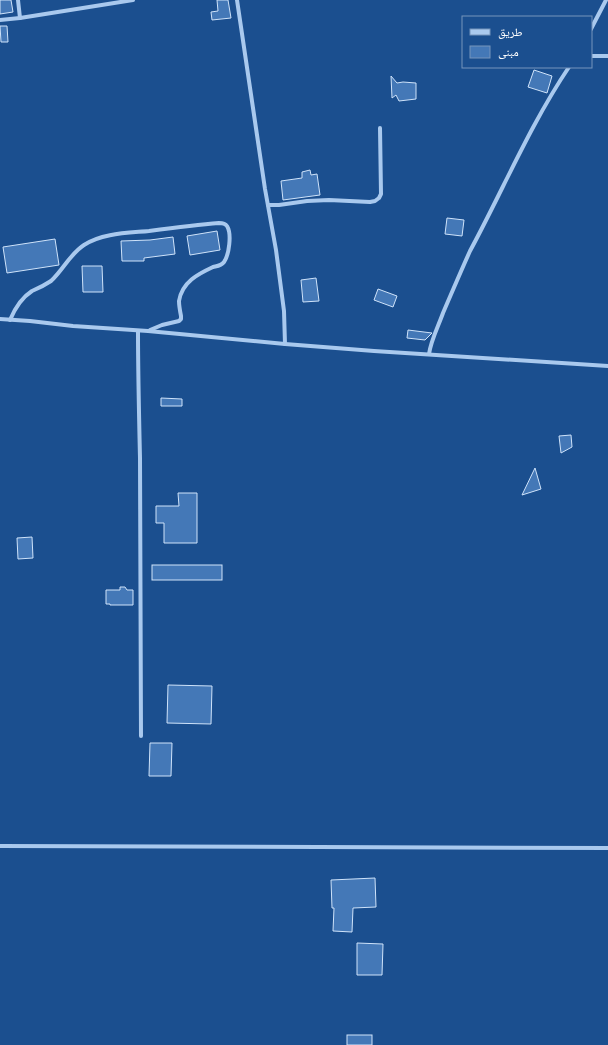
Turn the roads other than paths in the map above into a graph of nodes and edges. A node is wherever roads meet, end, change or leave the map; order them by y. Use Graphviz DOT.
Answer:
graph roads {
  1 [pos="18,0"];
  2 [pos="133,0"];
  3 [pos="237,0"];
  4 [pos="606,0"];
  5 [pos="20,18"];
  6 [pos="0,20"];
  7 [pos="592,27"];
  8 [pos="592,56"];
  9 [pos="608,56"];
  10 [pos="568,68"];
  11 [pos="380,128"];
  12 [pos="268,206"];
  13 [pos="0,319"];
  14 [pos="10,320"];
  15 [pos="138,330"];
  16 [pos="148,331"];
  17 [pos="285,344"];
  18 [pos="429,354"];
  19 [pos="608,366"];
  20 [pos="141,736"];
  21 [pos="0,846"];
  22 [pos="608,848"];
  1 -- 5 [label="street"];
  2 -- 5 [label="street"];
  3 -- 12 [label="street"];
  4 -- 7 [label="street"];
  5 -- 6 [label="street"];
  8 -- 9 [label="street"];
  10 -- 18 [label="street"];
  11 -- 12 [label="street"];
  12 -- 17 [label="street"];
  13 -- 14 [label="street"];
  14 -- 15 [label="street"];
  14 -- 16 [label="street"];
  15 -- 16 [label="street"];
  15 -- 20 [label="street"];
  16 -- 17 [label="street"];
  17 -- 18 [label="street"];
  18 -- 19 [label="street"];
  21 -- 22 [label="street"];
}
